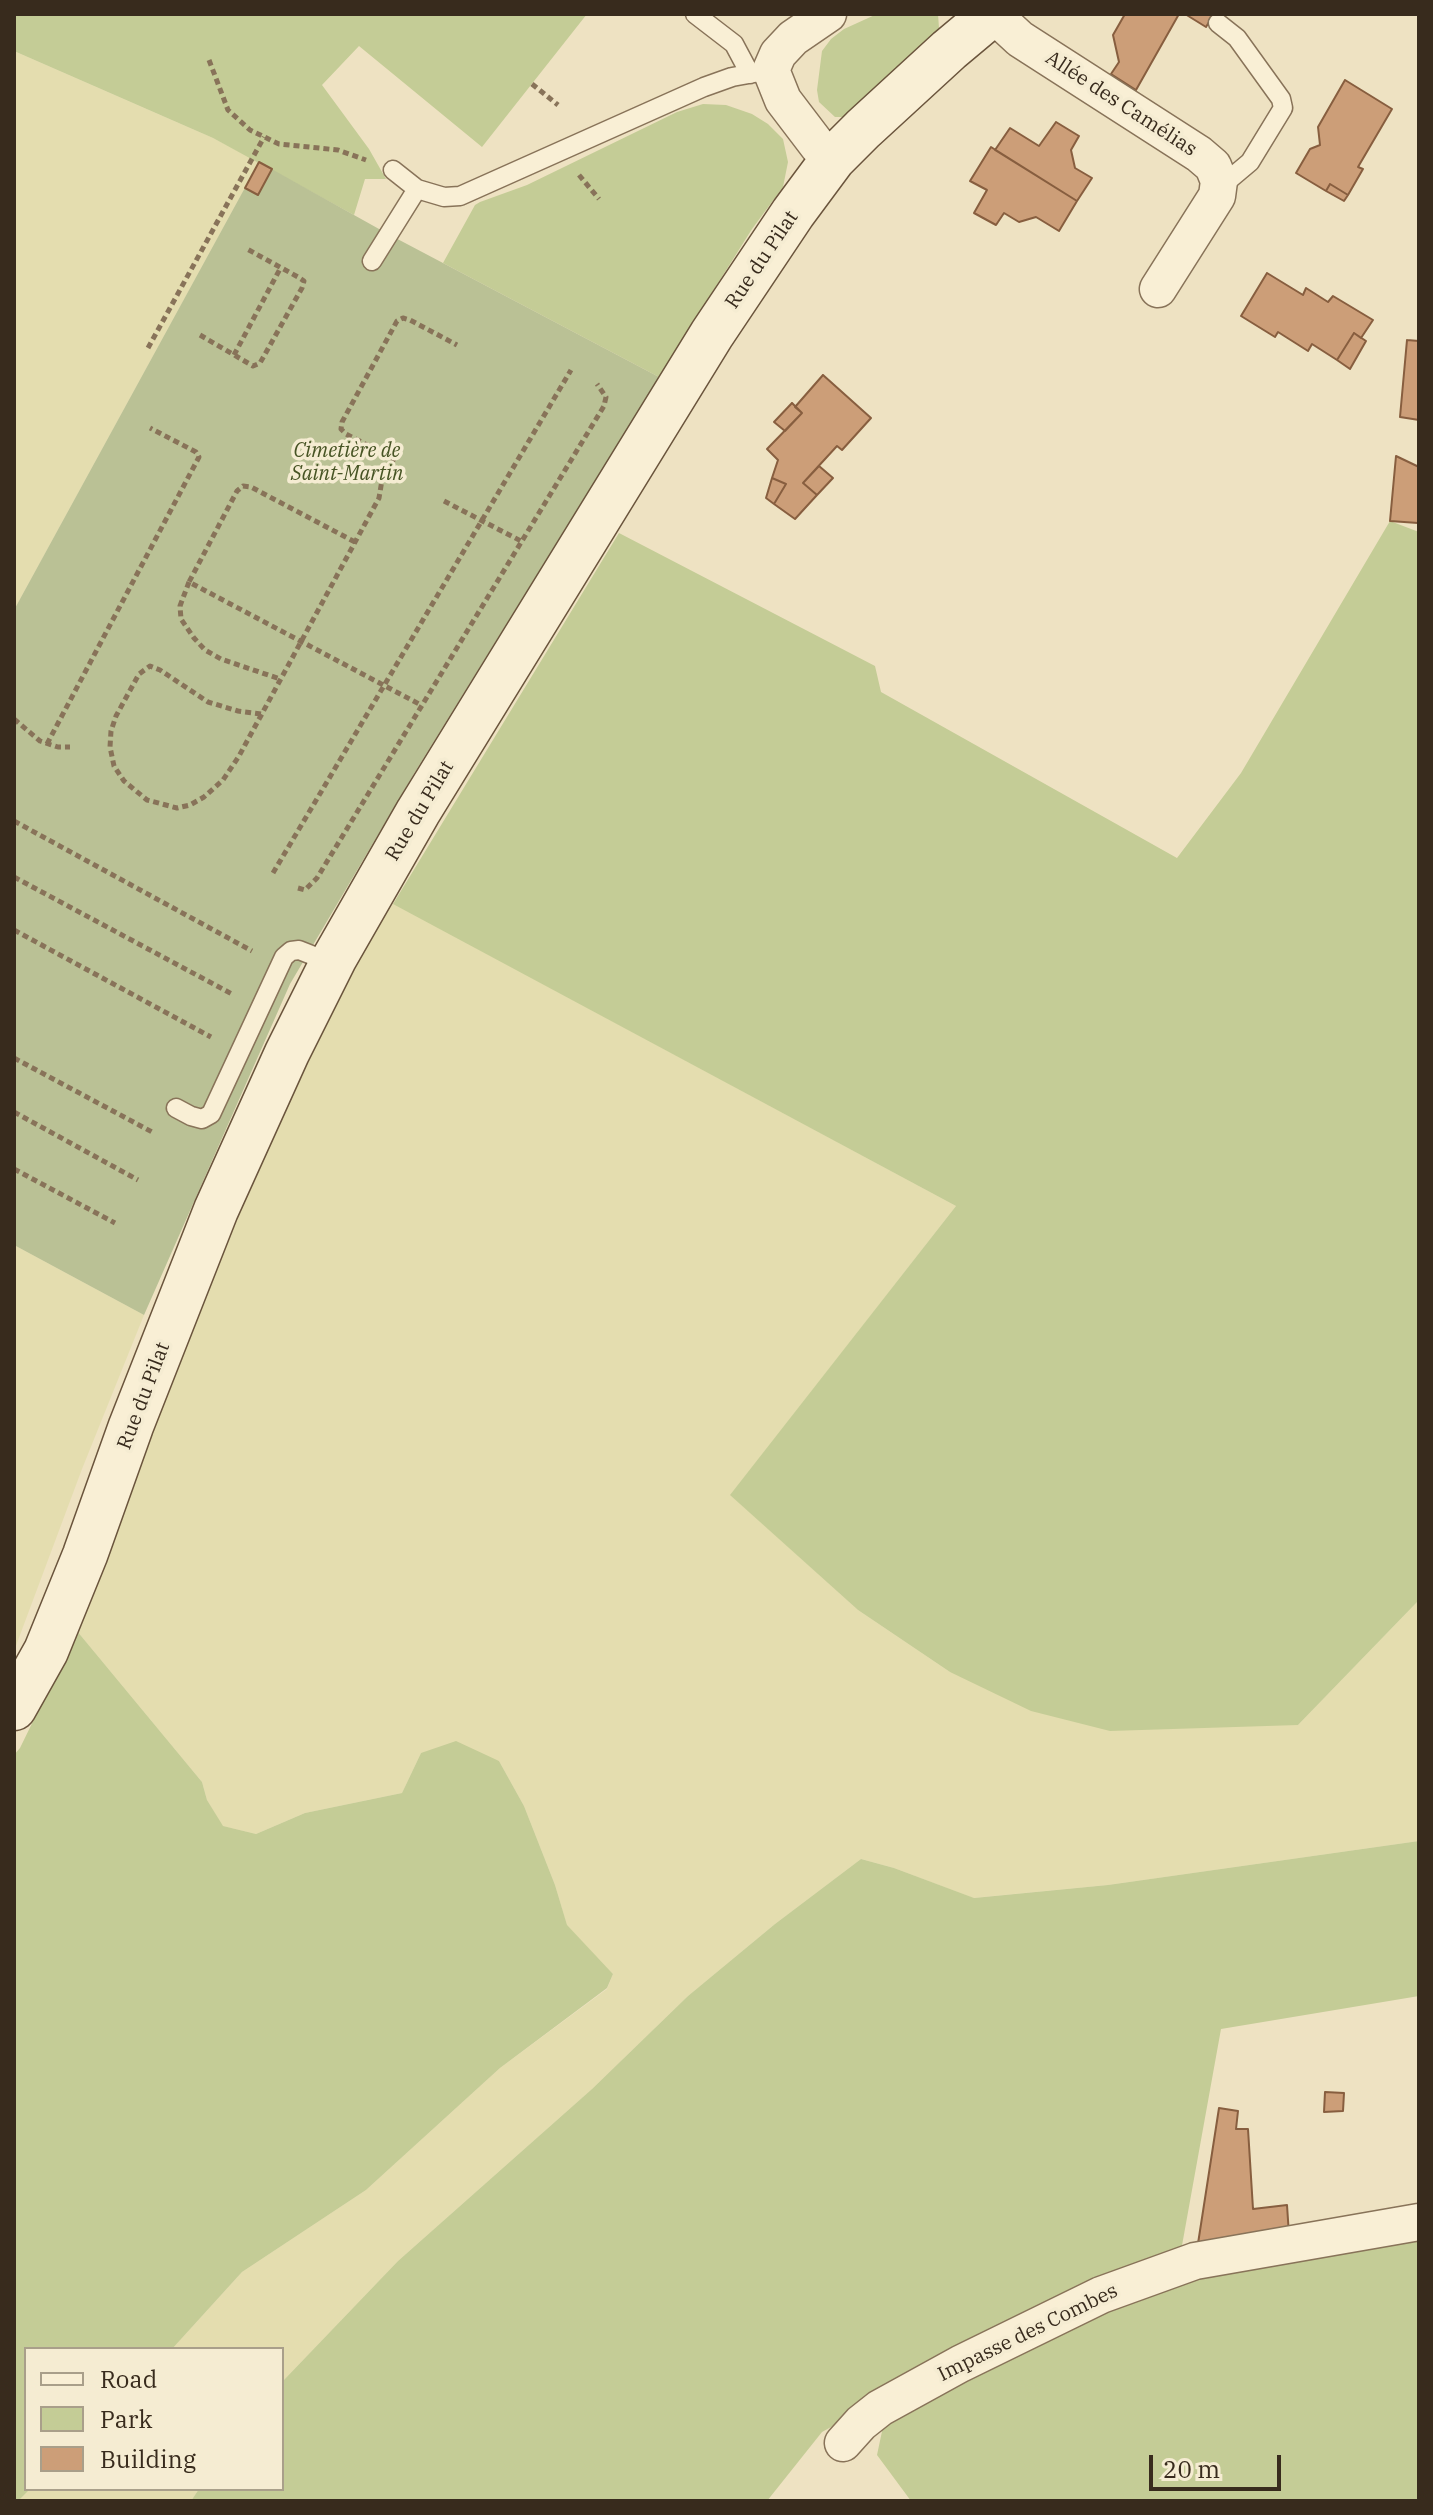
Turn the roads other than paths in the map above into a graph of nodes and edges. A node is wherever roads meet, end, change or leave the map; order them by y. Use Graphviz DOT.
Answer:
graph roads {
  1 [pos="695,14"];
  2 [pos="828,14"];
  3 [pos="992,14"];
  4 [pos="1218,23"];
  5 [pos="761,72"];
  6 [pos="833,159"];
  7 [pos="393,170"];
  8 [pos="1219,181"];
  9 [pos="417,189"];
  10 [pos="372,261"];
  11 [pos="1158,289"];
  12 [pos="332,963"];
  13 [pos="176,1108"];
  14 [pos="14,1708"];
  15 [pos="1419,2222"];
  16 [pos="843,2443"];
  1 -- 5 [label="lane"];
  2 -- 5 [label="street"];
  3 -- 6 [label="main road, Rue du Pilat"];
  3 -- 8 [label="street, Allée des Camélias"];
  4 -- 8 [label="lane"];
  5 -- 6 [label="street"];
  5 -- 9 [label="lane"];
  6 -- 12 [label="main road, Rue du Pilat"];
  7 -- 9 [label="lane"];
  8 -- 11 [label="street"];
  9 -- 10 [label="lane"];
  12 -- 13 [label="lane"];
  12 -- 14 [label="main road, Rue du Pilat"];
  15 -- 16 [label="street, Impasse des Combes"];
}
